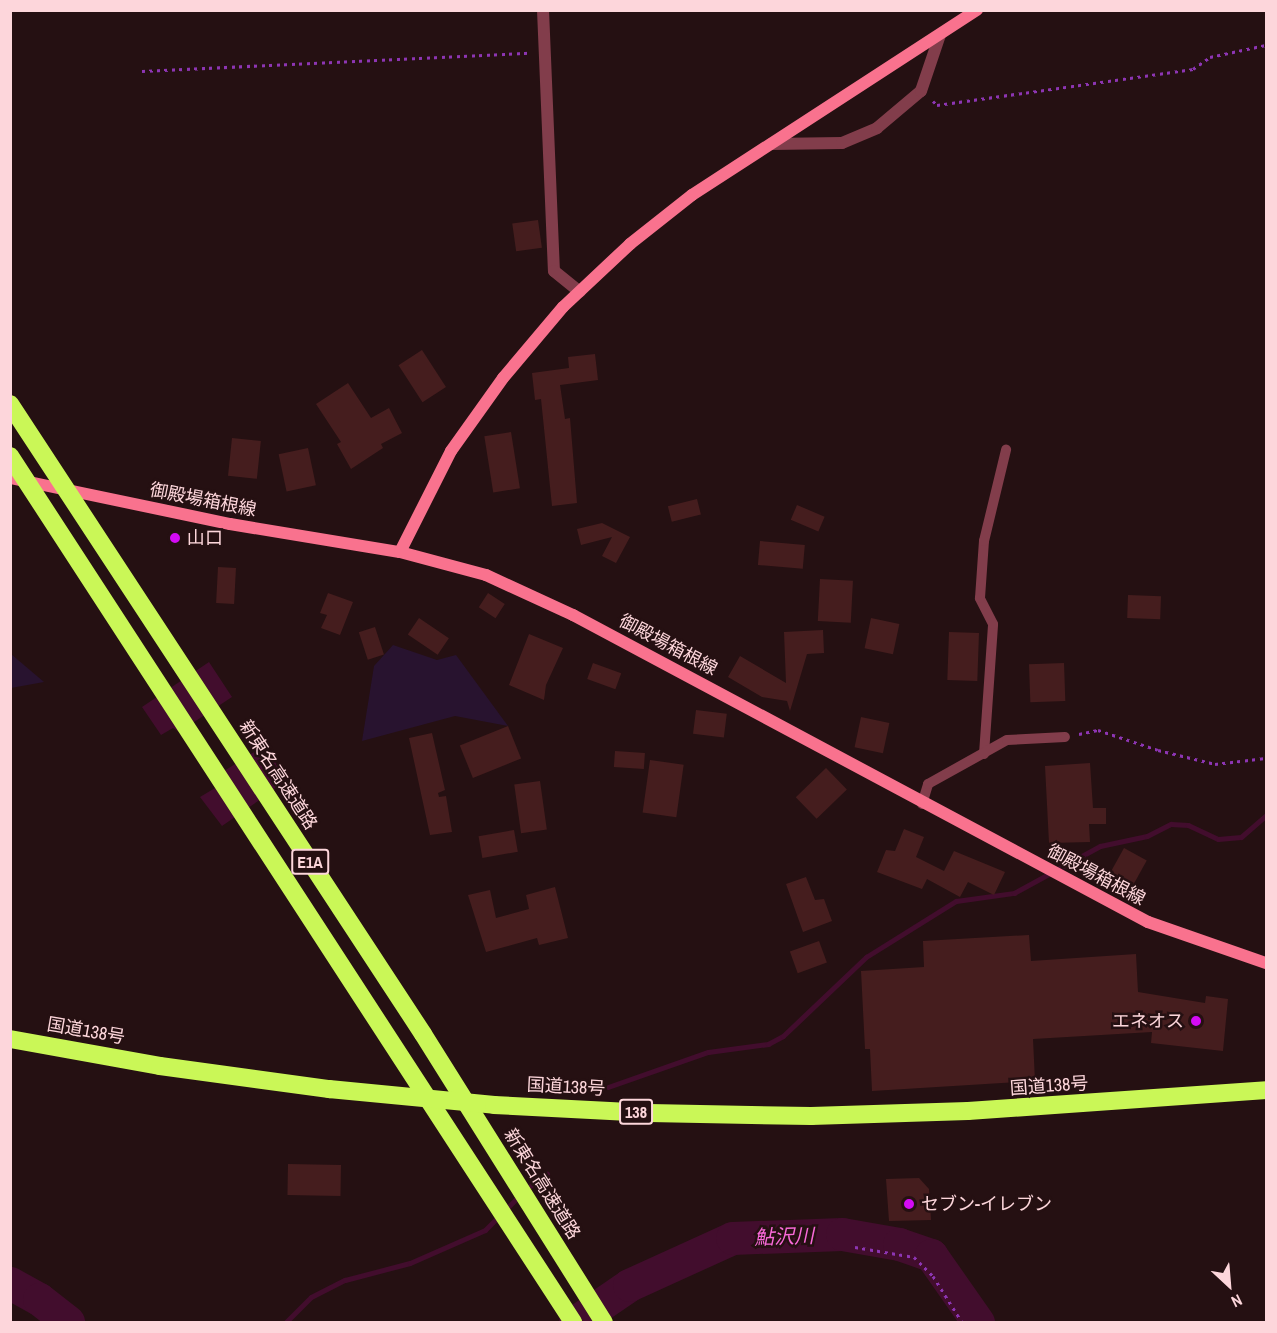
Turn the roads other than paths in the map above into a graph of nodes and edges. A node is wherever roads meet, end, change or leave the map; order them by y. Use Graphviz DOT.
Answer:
graph roads {
  1 [pos="543,10"];
  2 [pos="977,10"];
  3 [pos="940,35"];
  4 [pos="771,144"];
  5 [pos="580,292"];
  6 [pos="10,404"];
  7 [pos="1006,450"];
  8 [pos="10,456"];
  9 [pos="10,478"];
  10 [pos="400,552"];
  11 [pos="1065,737"];
  12 [pos="984,754"];
  13 [pos="922,804"];
  14 [pos="1266,963"];
  15 [pos="10,1039"];
  16 [pos="1266,1090"];
  17 [pos="573,1323"];
  18 [pos="604,1323"];
  1 -- 5 [label="street"];
  2 -- 3 [label="main road"];
  3 -- 4 [label="main road"];
  3 -- 4 [label="street"];
  4 -- 5 [label="main road"];
  5 -- 10 [label="main road"];
  6 -- 18 [label="highway, 新東名高速道路 / E1A"];
  7 -- 12 [label="lane"];
  8 -- 17 [label="highway, E1A"];
  9 -- 10 [label="main road, 御殿場箱根線"];
  10 -- 13 [label="main road, 御殿場箱根線"];
  11 -- 12 [label="lane"];
  12 -- 13 [label="lane"];
  13 -- 14 [label="main road, 御殿場箱根線"];
  15 -- 16 [label="highway, 国道138号 / 138"];
}
